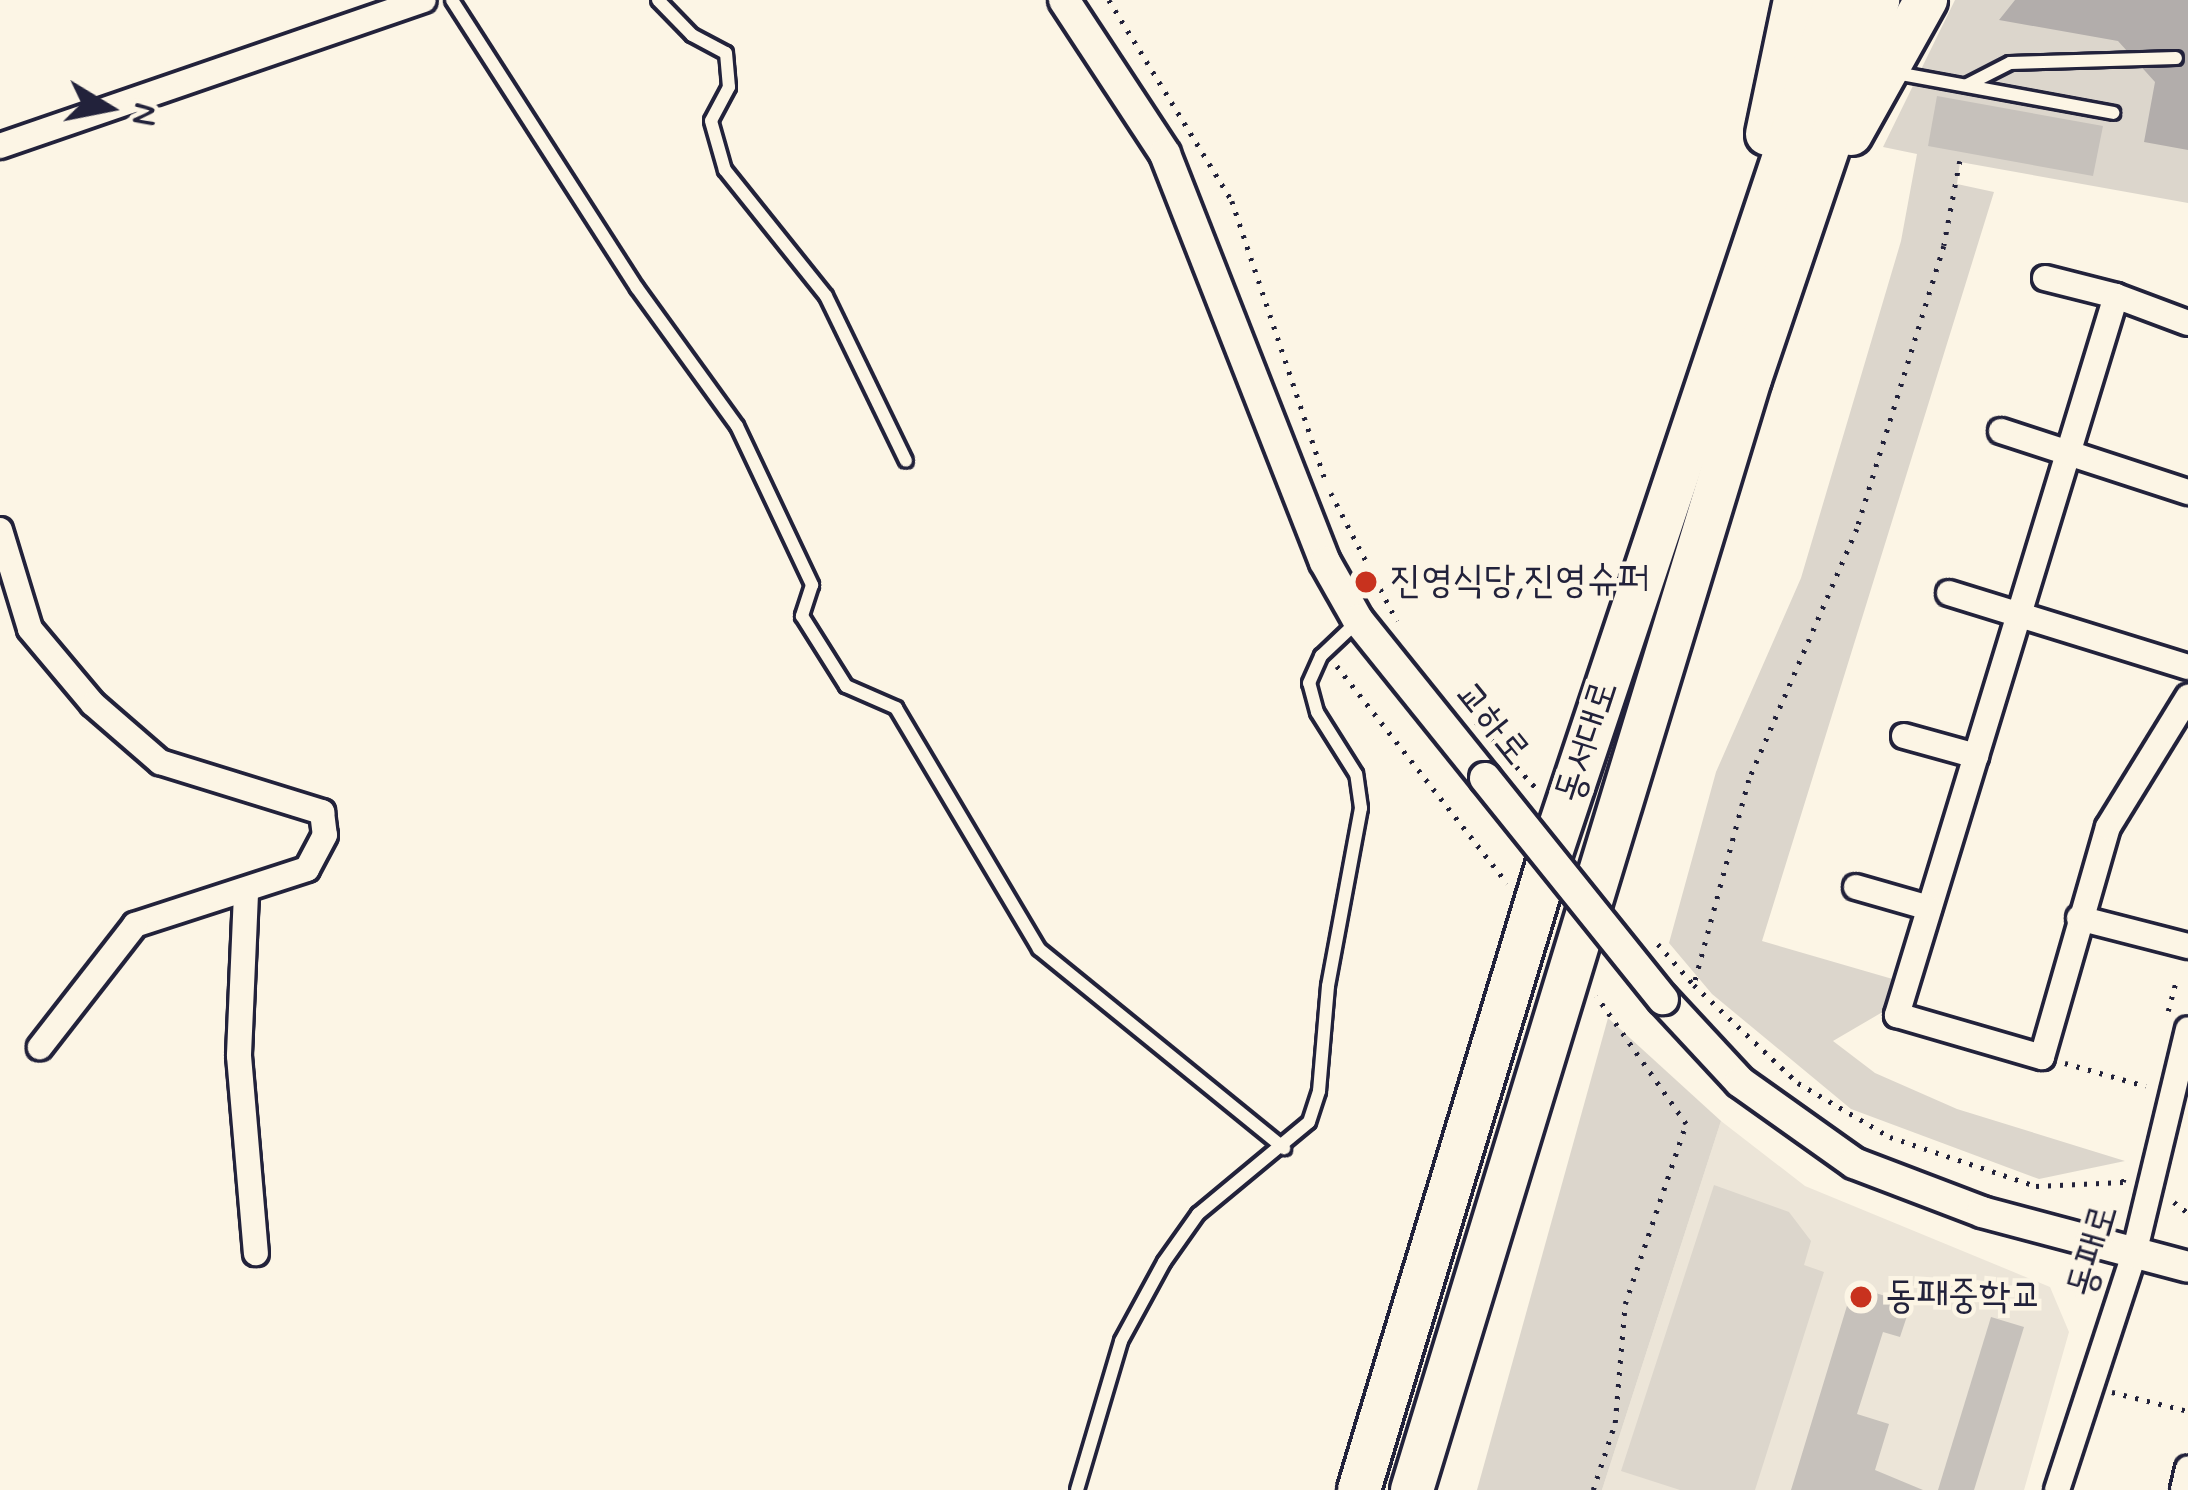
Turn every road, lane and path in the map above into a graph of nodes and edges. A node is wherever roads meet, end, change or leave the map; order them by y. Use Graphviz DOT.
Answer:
graph roads {
  1 [pos="424,0"];
  2 [pos="452,0"];
  3 [pos="658,0"];
  4 [pos="1064,0"];
  5 [pos="1109,0"];
  6 [pos="1795,0"];
  7 [pos="1836,0"];
  8 [pos="1878,0"];
  9 [pos="1926,0"];
  10 [pos="2176,58"];
  11 [pos="1883,70"];
  12 [pos="1966,86"];
  13 [pos="2113,113"];
  14 [pos="0,146"];
  15 [pos="1960,161"];
  16 [pos="2045,278"];
  17 [pos="2116,296"];
  18 [pos="2188,323"];
  19 [pos="1750,380"];
  20 [pos="2001,431"];
  21 [pos="2069,450"];
  22 [pos="906,461"];
  23 [pos="2188,492"];
  24 [pos="0,530"];
  25 [pos="1949,593"];
  26 [pos="2019,614"];
  27 [pos="1358,620"];
  28 [pos="1403,631"];
  29 [pos="1622,637"];
  30 [pos="2188,667"];
  31 [pos="2188,697"];
  32 [pos="1462,713"];
  33 [pos="1904,736"];
  34 [pos="1976,756"];
  35 [pos="1562,821"];
  36 [pos="1856,887"];
  37 [pos="246,894"];
  38 [pos="1930,908"];
  39 [pos="2079,918"];
  40 [pos="1651,936"];
  41 [pos="2188,946"];
  42 [pos="2176,981"];
  43 [pos="1694,985"];
  44 [pos="2176,1026"];
  45 [pos="40,1048"];
  46 [pos="2042,1057"];
  47 [pos="2154,1066"];
  48 [pos="2149,1087"];
  49 [pos="2144,1106"];
  50 [pos="1284,1148"];
  51 [pos="2128,1163"];
  52 [pos="256,1253"];
  53 [pos="2134,1254"];
  54 [pos="2188,1268"];
  55 [pos="2090,1386"];
  56 [pos="2188,1411"];
  57 [pos="2188,1469"];
  58 [pos="1077,1490"];
  59 [pos="1359,1490"];
  60 [pos="1416,1490"];
  61 [pos="2057,1490"];
  62 [pos="2183,1490"];
  1 -- 14 [label="street"];
  2 -- 50 [label="lane"];
  3 -- 22 [label="lane"];
  4 -- 27 [label="street, 교하로"];
  5 -- 28 [label="path"];
  6 -- 29 [label="highway"];
  7 -- 29 [label="highway, 동서대로"];
  8 -- 19 [label="highway, 동서대로"];
  9 -- 11 [label="highway"];
  10 -- 12 [label="lane"];
  11 -- 12 [label="lane"];
  11 -- 19 [label="highway"];
  12 -- 13 [label="lane"];
  15 -- 43 [label="path"];
  16 -- 17 [label="street"];
  17 -- 18 [label="street"];
  17 -- 21 [label="street"];
  19 -- 60 [label="highway, 동서대로"];
  20 -- 21 [label="street"];
  21 -- 23 [label="street"];
  21 -- 26 [label="street"];
  24 -- 37 [label="street"];
  25 -- 26 [label="street"];
  26 -- 30 [label="street"];
  26 -- 34 [label="street"];
  27 -- 50 [label="lane"];
  27 -- 53 [label="street, 교하로, bridge"];
  29 -- 35 [label="highway, 동서대로"];
  31 -- 39 [label="street"];
  32 -- 35 [label="path"];
  33 -- 34 [label="street"];
  34 -- 38 [label="street"];
  35 -- 59 [label="highway, 동서대로"];
  36 -- 38 [label="street"];
  37 -- 45 [label="street"];
  37 -- 52 [label="street"];
  38 -- 46 [label="street"];
  39 -- 41 [label="street"];
  39 -- 46 [label="street"];
  40 -- 43 [label="path"];
  42 -- 44 [label="path"];
  43 -- 51 [label="path"];
  44 -- 53 [label="street, 동패로"];
  46 -- 48 [label="path"];
  47 -- 48 [label="path"];
  48 -- 49 [label="path"];
  50 -- 58 [label="lane"];
  53 -- 54 [label="street, 교하로"];
  53 -- 55 [label="street, 동패로"];
  55 -- 56 [label="path"];
  55 -- 61 [label="street, 동패로"];
  57 -- 62 [label="street"];
}
